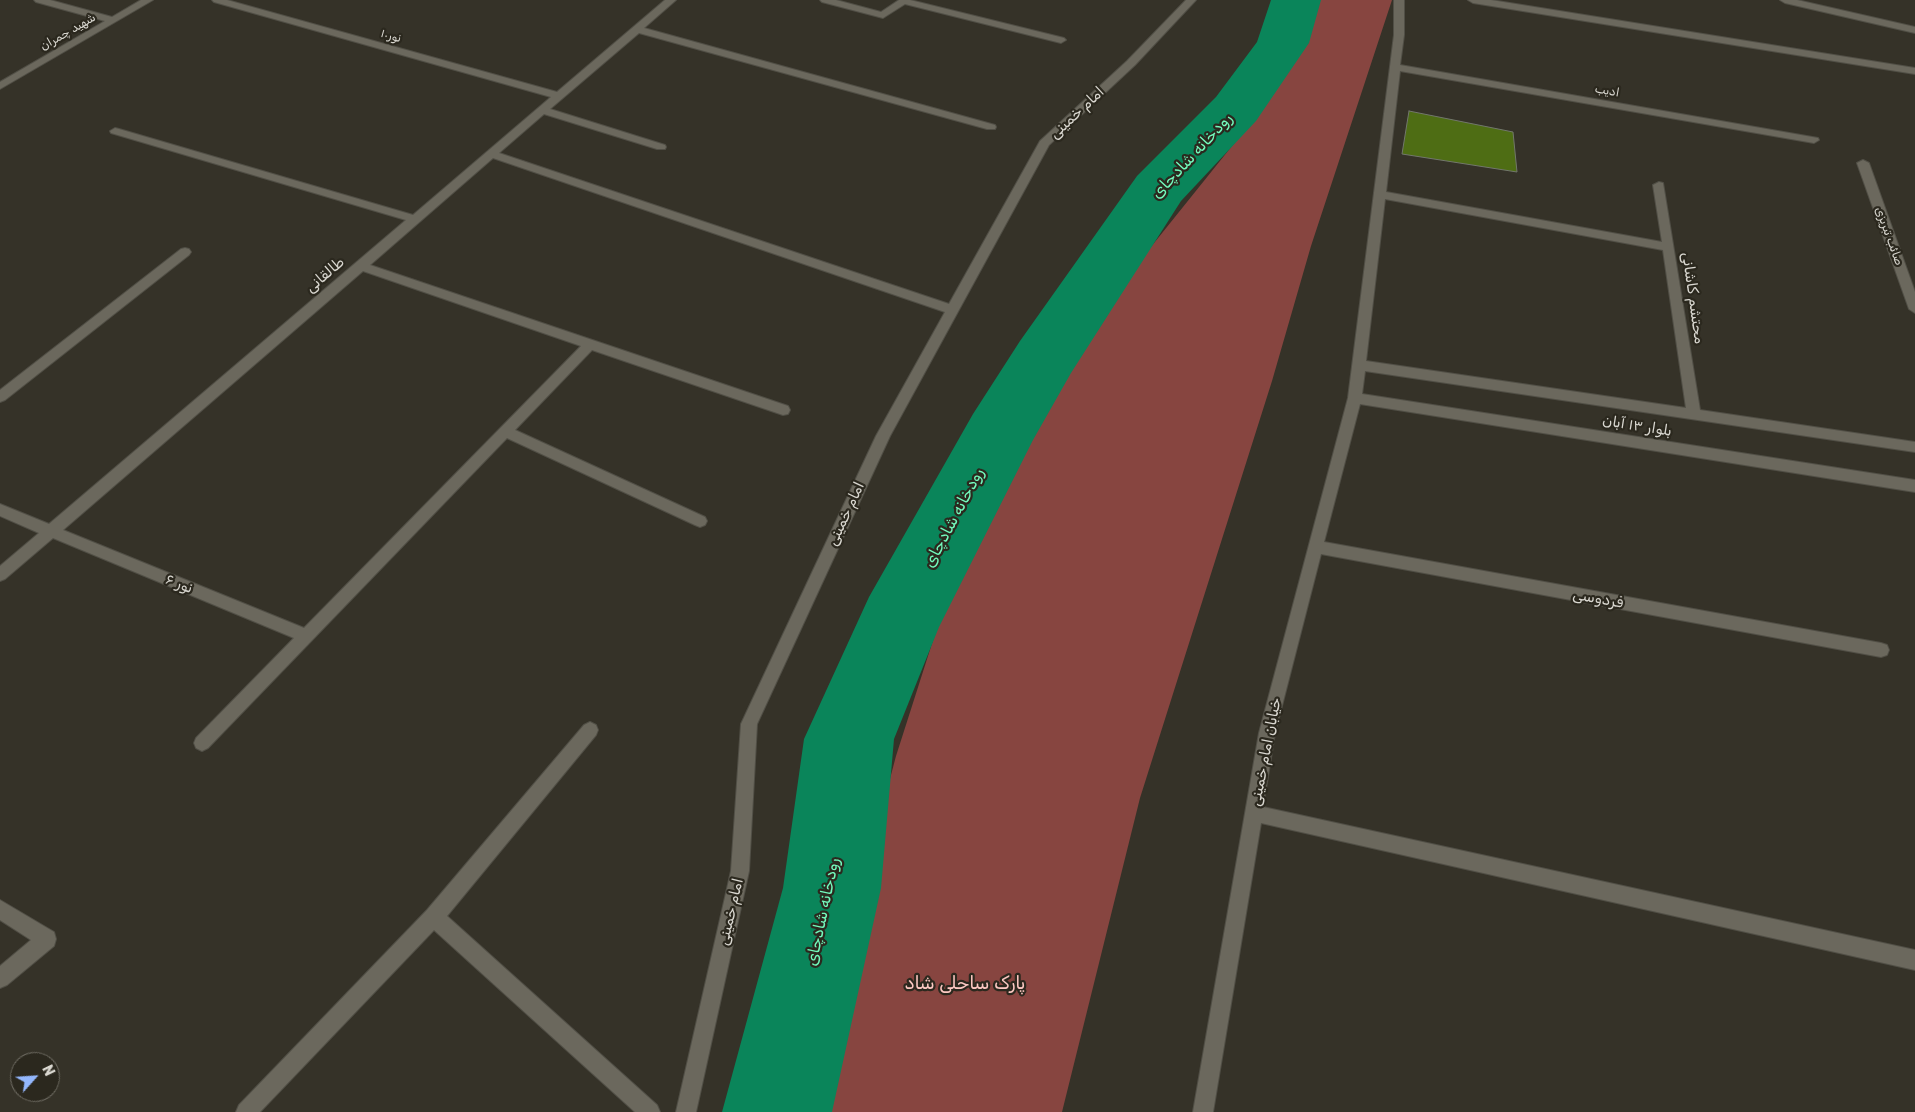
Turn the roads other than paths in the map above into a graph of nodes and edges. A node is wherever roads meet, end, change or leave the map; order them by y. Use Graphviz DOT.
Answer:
graph roads {
  1 [pos="39,0"];
  2 [pos="148,0"];
  3 [pos="217,0"];
  4 [pos="671,0"];
  5 [pos="825,0"];
  6 [pos="1400,0"];
  7 [pos="1473,0"];
  8 [pos="1785,0"];
  9 [pos="904,1"];
  10 [pos="1186,1"];
  11 [pos="114,20"];
  12 [pos="637,29"];
  13 [pos="1915,30"];
  14 [pos="1061,40"];
  15 [pos="1395,67"];
  16 [pos="1915,71"];
  17 [pos="0,86"];
  18 [pos="559,96"];
  19 [pos="542,110"];
  20 [pos="991,127"];
  21 [pos="115,131"];
  22 [pos="1814,140"];
  23 [pos="661,147"];
  24 [pos="491,154"];
  25 [pos="1863,163"];
  26 [pos="1659,185"];
  27 [pos="1379,194"];
  28 [pos="415,219"];
  29 [pos="1669,247"];
  30 [pos="185,252"];
  31 [pos="361,266"];
  32 [pos="1915,308"];
  33 [pos="952,310"];
  34 [pos="590,345"];
  35 [pos="1359,365"];
  36 [pos="0,397"];
  37 [pos="1355,398"];
  38 [pos="783,410"];
  39 [pos="1694,415"];
  40 [pos="505,431"];
  41 [pos="1915,448"];
  42 [pos="1915,486"];
  43 [pos="0,510"];
  44 [pos="700,521"];
  45 [pos="51,531"];
  46 [pos="1316,547"];
  47 [pos="0,575"];
  48 [pos="306,636"];
  49 [pos="1881,650"];
  50 [pos="590,730"];
  51 [pos="202,743"];
  52 [pos="1254,813"];
  53 [pos="0,909"];
  54 [pos="434,917"];
  55 [pos="1915,960"];
  56 [pos="0,978"];
  57 [pos="246,1112"];
  58 [pos="650,1112"];
  59 [pos="686,1112"];
  60 [pos="1203,1112"];
  1 -- 11 [label="street"];
  2 -- 11 [label="street, شهید چمران"];
  3 -- 18 [label="street, نور۱۰"];
  4 -- 12 [label="street, طالقانی"];
  5 -- 9 [label="street"];
  6 -- 15 [label="street, خیابان امام خمینی"];
  7 -- 16 [label="street"];
  8 -- 13 [label="street"];
  9 -- 14 [label="street"];
  10 -- 33 [label="street, امام خمینی"];
  11 -- 17 [label="street, شهید چمران"];
  12 -- 18 [label="street, طالقانی"];
  12 -- 20 [label="street"];
  15 -- 22 [label="street, ادیب"];
  15 -- 27 [label="street, خیابان امام خمینی"];
  18 -- 19 [label="street, طالقانی"];
  19 -- 23 [label="street"];
  19 -- 24 [label="street, طالقانی"];
  21 -- 28 [label="street"];
  24 -- 28 [label="street, طالقانی"];
  24 -- 33 [label="street"];
  25 -- 32 [label="street, صائب تبریزی"];
  26 -- 29 [label="street, محتشم کاشانی"];
  27 -- 29 [label="street"];
  27 -- 35 [label="street, خیابان امام خمینی"];
  28 -- 31 [label="street, طالقانی"];
  29 -- 39 [label="street, محتشم کاشانی"];
  30 -- 36 [label="street"];
  31 -- 34 [label="street"];
  31 -- 45 [label="street, طالقانی"];
  33 -- 59 [label="street, امام خمینی"];
  34 -- 38 [label="street"];
  34 -- 40 [label="street"];
  35 -- 37 [label="street, خیابان امام خمینی"];
  35 -- 39 [label="street, بلوار ۱۳ آبان"];
  37 -- 42 [label="street, بلوار ۱۳ آبان"];
  37 -- 46 [label="street, خیابان امام خمینی"];
  39 -- 41 [label="street, بلوار ۱۳ آبان"];
  40 -- 44 [label="street"];
  40 -- 48 [label="street"];
  43 -- 45 [label="street, نور ۶"];
  45 -- 47 [label="street, طالقانی"];
  45 -- 48 [label="street, نور ۶"];
  46 -- 49 [label="street, فردوسی"];
  46 -- 52 [label="street, خیابان امام خمینی"];
  48 -- 51 [label="street"];
  50 -- 54 [label="street"];
  52 -- 55 [label="street"];
  52 -- 60 [label="street, خیابان امام خمینی"];
  53 -- 56 [label="street"];
  54 -- 57 [label="street"];
  54 -- 58 [label="street"];
}
